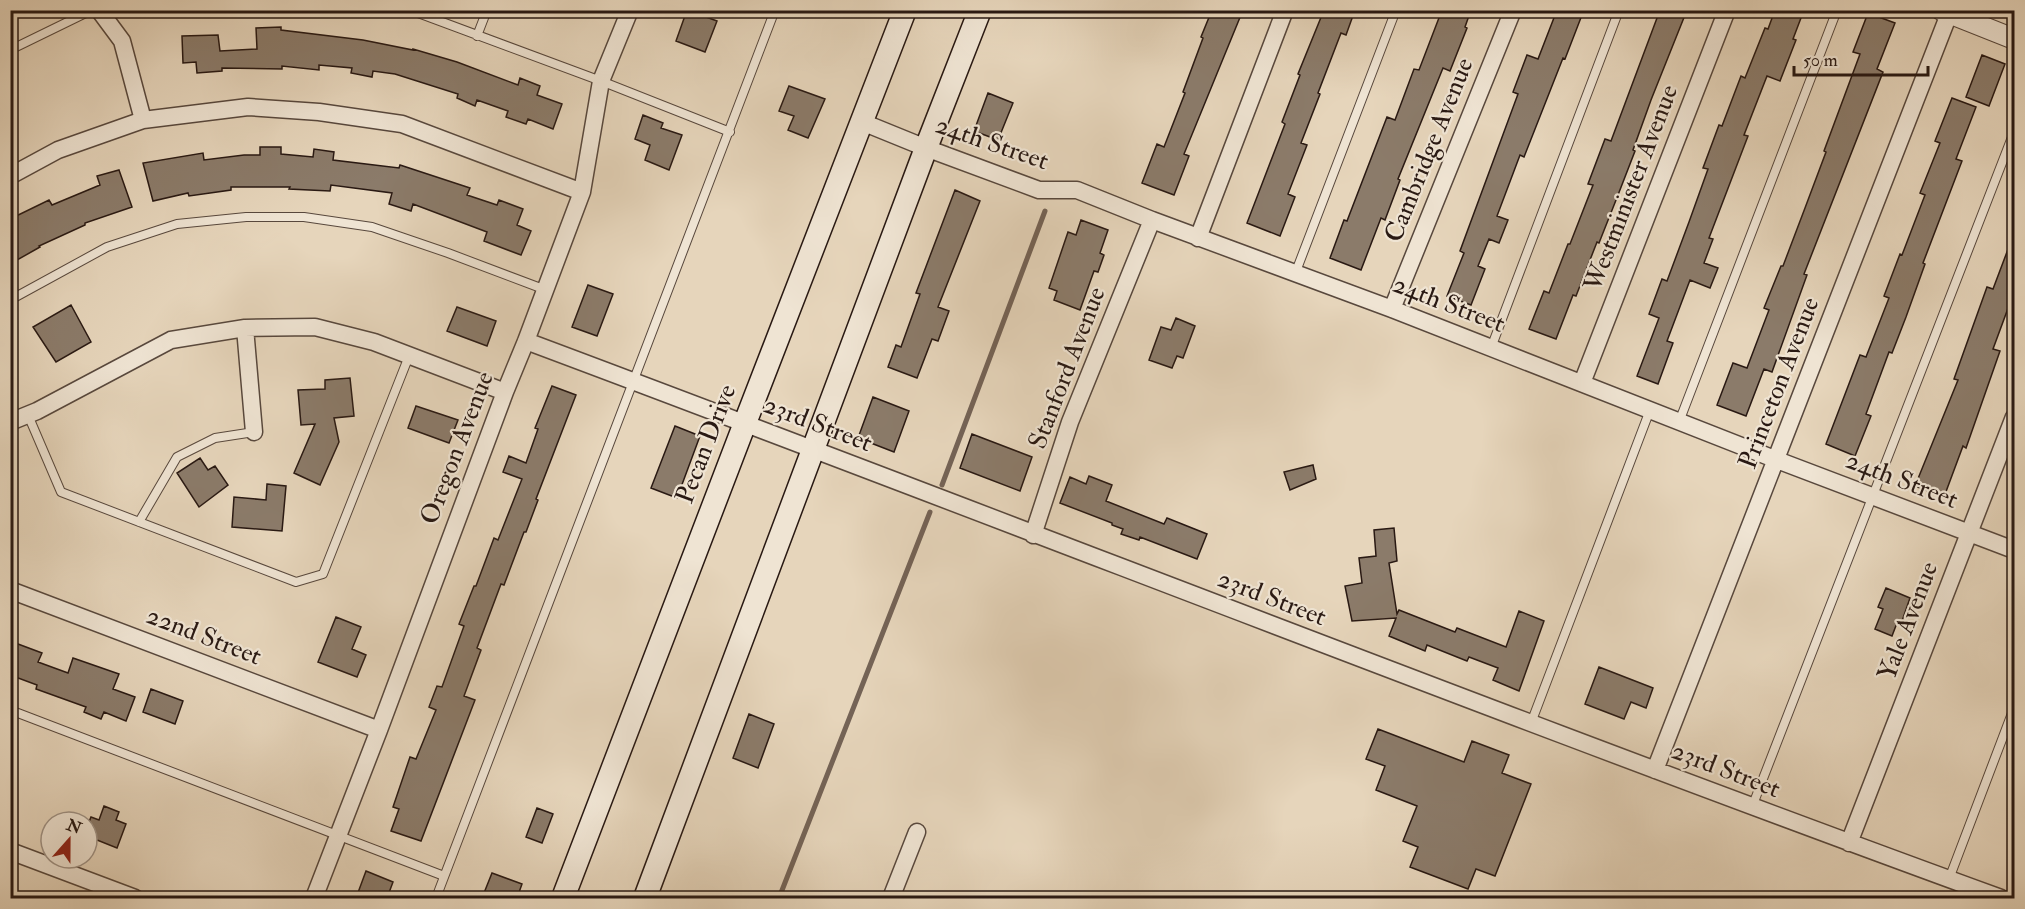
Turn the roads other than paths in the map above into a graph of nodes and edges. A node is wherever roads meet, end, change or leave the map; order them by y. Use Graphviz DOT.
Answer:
graph roads {
  1 [pos="92,10"];
  2 [pos="99,10"];
  3 [pos="410,10"];
  4 [pos="486,10"];
  5 [pos="630,10"];
  6 [pos="775,10"];
  7 [pos="905,10"];
  8 [pos="980,10"];
  9 [pos="1284,10"];
  10 [pos="1396,10"];
  11 [pos="1513,10"];
  12 [pos="1619,10"];
  13 [pos="1727,10"];
  14 [pos="1837,10"];
  15 [pos="1945,12"];
  16 [pos="2013,35"];
  17 [pos="477,36"];
  18 [pos="10,50"];
  19 [pos="601,81"];
  20 [pos="143,120"];
  21 [pos="862,122"];
  22 [pos="730,132"];
  23 [pos="2014,132"];
  24 [pos="926,148"];
  25 [pos="10,176"];
  26 [pos="582,192"];
  27 [pos="1152,220"];
  28 [pos="1198,238"];
  29 [pos="1295,274"];
  30 [pos="546,290"];
  31 [pos="10,300"];
  32 [pos="1392,309"];
  33 [pos="245,328"];
  34 [pos="526,341"];
  35 [pos="1491,348"];
  36 [pos="409,356"];
  37 [pos="634,381"];
  38 [pos="1582,383"];
  39 [pos="505,392"];
  40 [pos="1650,410"];
  41 [pos="28,415"];
  42 [pos="2014,417"];
  43 [pos="10,422"];
  44 [pos="1679,422"];
  45 [pos="745,423"];
  46 [pos="254,432"];
  47 [pos="813,449"];
  48 [pos="1777,460"];
  49 [pos="1873,496"];
  50 [pos="139,522"];
  51 [pos="1970,533"];
  52 [pos="1033,535"];
  53 [pos="2014,550"];
  54 [pos="10,590"];
  55 [pos="2014,708"];
  56 [pos="10,710"];
  57 [pos="1531,723"];
  58 [pos="380,730"];
  59 [pos="1655,770"];
  60 [pos="1752,807"];
  61 [pos="917,832"];
  62 [pos="339,835"];
  63 [pos="1849,843"];
  64 [pos="10,851"];
  65 [pos="444,876"];
  66 [pos="1949,879"];
  67 [pos="135,898"];
  68 [pos="314,898"];
  69 [pos="436,898"];
  70 [pos="563,898"];
  71 [pos="645,898"];
  72 [pos="891,898"];
  73 [pos="2001,898"];
  1 -- 18 [label="lane"];
  2 -- 20 [label="street"];
  3 -- 17 [label="lane"];
  4 -- 17 [label="lane"];
  5 -- 19 [label="street, Oregon Avenue"];
  6 -- 22 [label="lane"];
  7 -- 21 [label="main road, Pecan Drive"];
  8 -- 24 [label="main road"];
  9 -- 28 [label="street"];
  10 -- 29 [label="lane"];
  11 -- 32 [label="street, Cambridge Avenue"];
  12 -- 35 [label="lane"];
  13 -- 38 [label="street, Westminister Avenue"];
  14 -- 44 [label="lane"];
  15 -- 16 [label="street"];
  15 -- 48 [label="street, Princeton Avenue"];
  17 -- 19 [label="lane"];
  19 -- 22 [label="lane"];
  19 -- 26 [label="street, Oregon Avenue"];
  20 -- 25 [label="street"];
  20 -- 26 [label="street"];
  21 -- 24 [label="street, 24th Street"];
  21 -- 45 [label="main road, Pecan Drive"];
  22 -- 37 [label="lane"];
  23 -- 49 [label="lane"];
  24 -- 27 [label="street, 24th Street"];
  24 -- 47 [label="main road"];
  26 -- 30 [label="street, Oregon Avenue"];
  27 -- 28 [label="street, 24th Street"];
  27 -- 52 [label="street, Stanford Avenue"];
  28 -- 29 [label="street, 24th Street"];
  29 -- 32 [label="street, 24th Street"];
  30 -- 31 [label="lane"];
  30 -- 34 [label="street, Oregon Avenue"];
  32 -- 35 [label="street, 24th Street"];
  33 -- 36 [label="street"];
  33 -- 41 [label="street"];
  33 -- 46 [label="street"];
  34 -- 37 [label="street, 23rd Street"];
  34 -- 39 [label="street, Oregon Avenue"];
  35 -- 38 [label="street, 24th Street"];
  36 -- 39 [label="street"];
  36 -- 50 [label="lane"];
  37 -- 45 [label="street, 23rd Street"];
  37 -- 65 [label="lane"];
  38 -- 40 [label="street, 24th Street"];
  39 -- 58 [label="street, Oregon Avenue"];
  40 -- 44 [label="street, 24th Street"];
  40 -- 57 [label="lane"];
  41 -- 43 [label="street"];
  41 -- 50 [label="lane"];
  42 -- 51 [label="street, Yale Avenue"];
  44 -- 48 [label="street, 24th Street"];
  45 -- 47 [label="street, 23rd Street"];
  45 -- 70 [label="main road, Pecan Drive"];
  46 -- 50 [label="lane"];
  47 -- 52 [label="street, 23rd Street"];
  47 -- 71 [label="main road"];
  48 -- 49 [label="street, 24th Street"];
  48 -- 59 [label="street, Princeton Avenue"];
  49 -- 51 [label="street, 24th Street"];
  49 -- 60 [label="lane"];
  51 -- 53 [label="street, 24th Street"];
  51 -- 63 [label="street, Yale Avenue"];
  52 -- 57 [label="street, 23rd Street"];
  54 -- 58 [label="street, 22nd Street"];
  55 -- 66 [label="lane"];
  56 -- 62 [label="lane"];
  57 -- 59 [label="street, 23rd Street"];
  58 -- 62 [label="street, Oregon Avenue"];
  59 -- 60 [label="street, 23rd Street"];
  60 -- 63 [label="street, 23rd Street"];
  61 -- 72 [label="street"];
  62 -- 65 [label="lane"];
  62 -- 68 [label="street, Oregon Avenue"];
  63 -- 66 [label="street, 23rd Street"];
  64 -- 67 [label="street"];
  65 -- 69 [label="lane"];
  66 -- 73 [label="street, 23rd Street"];
}
